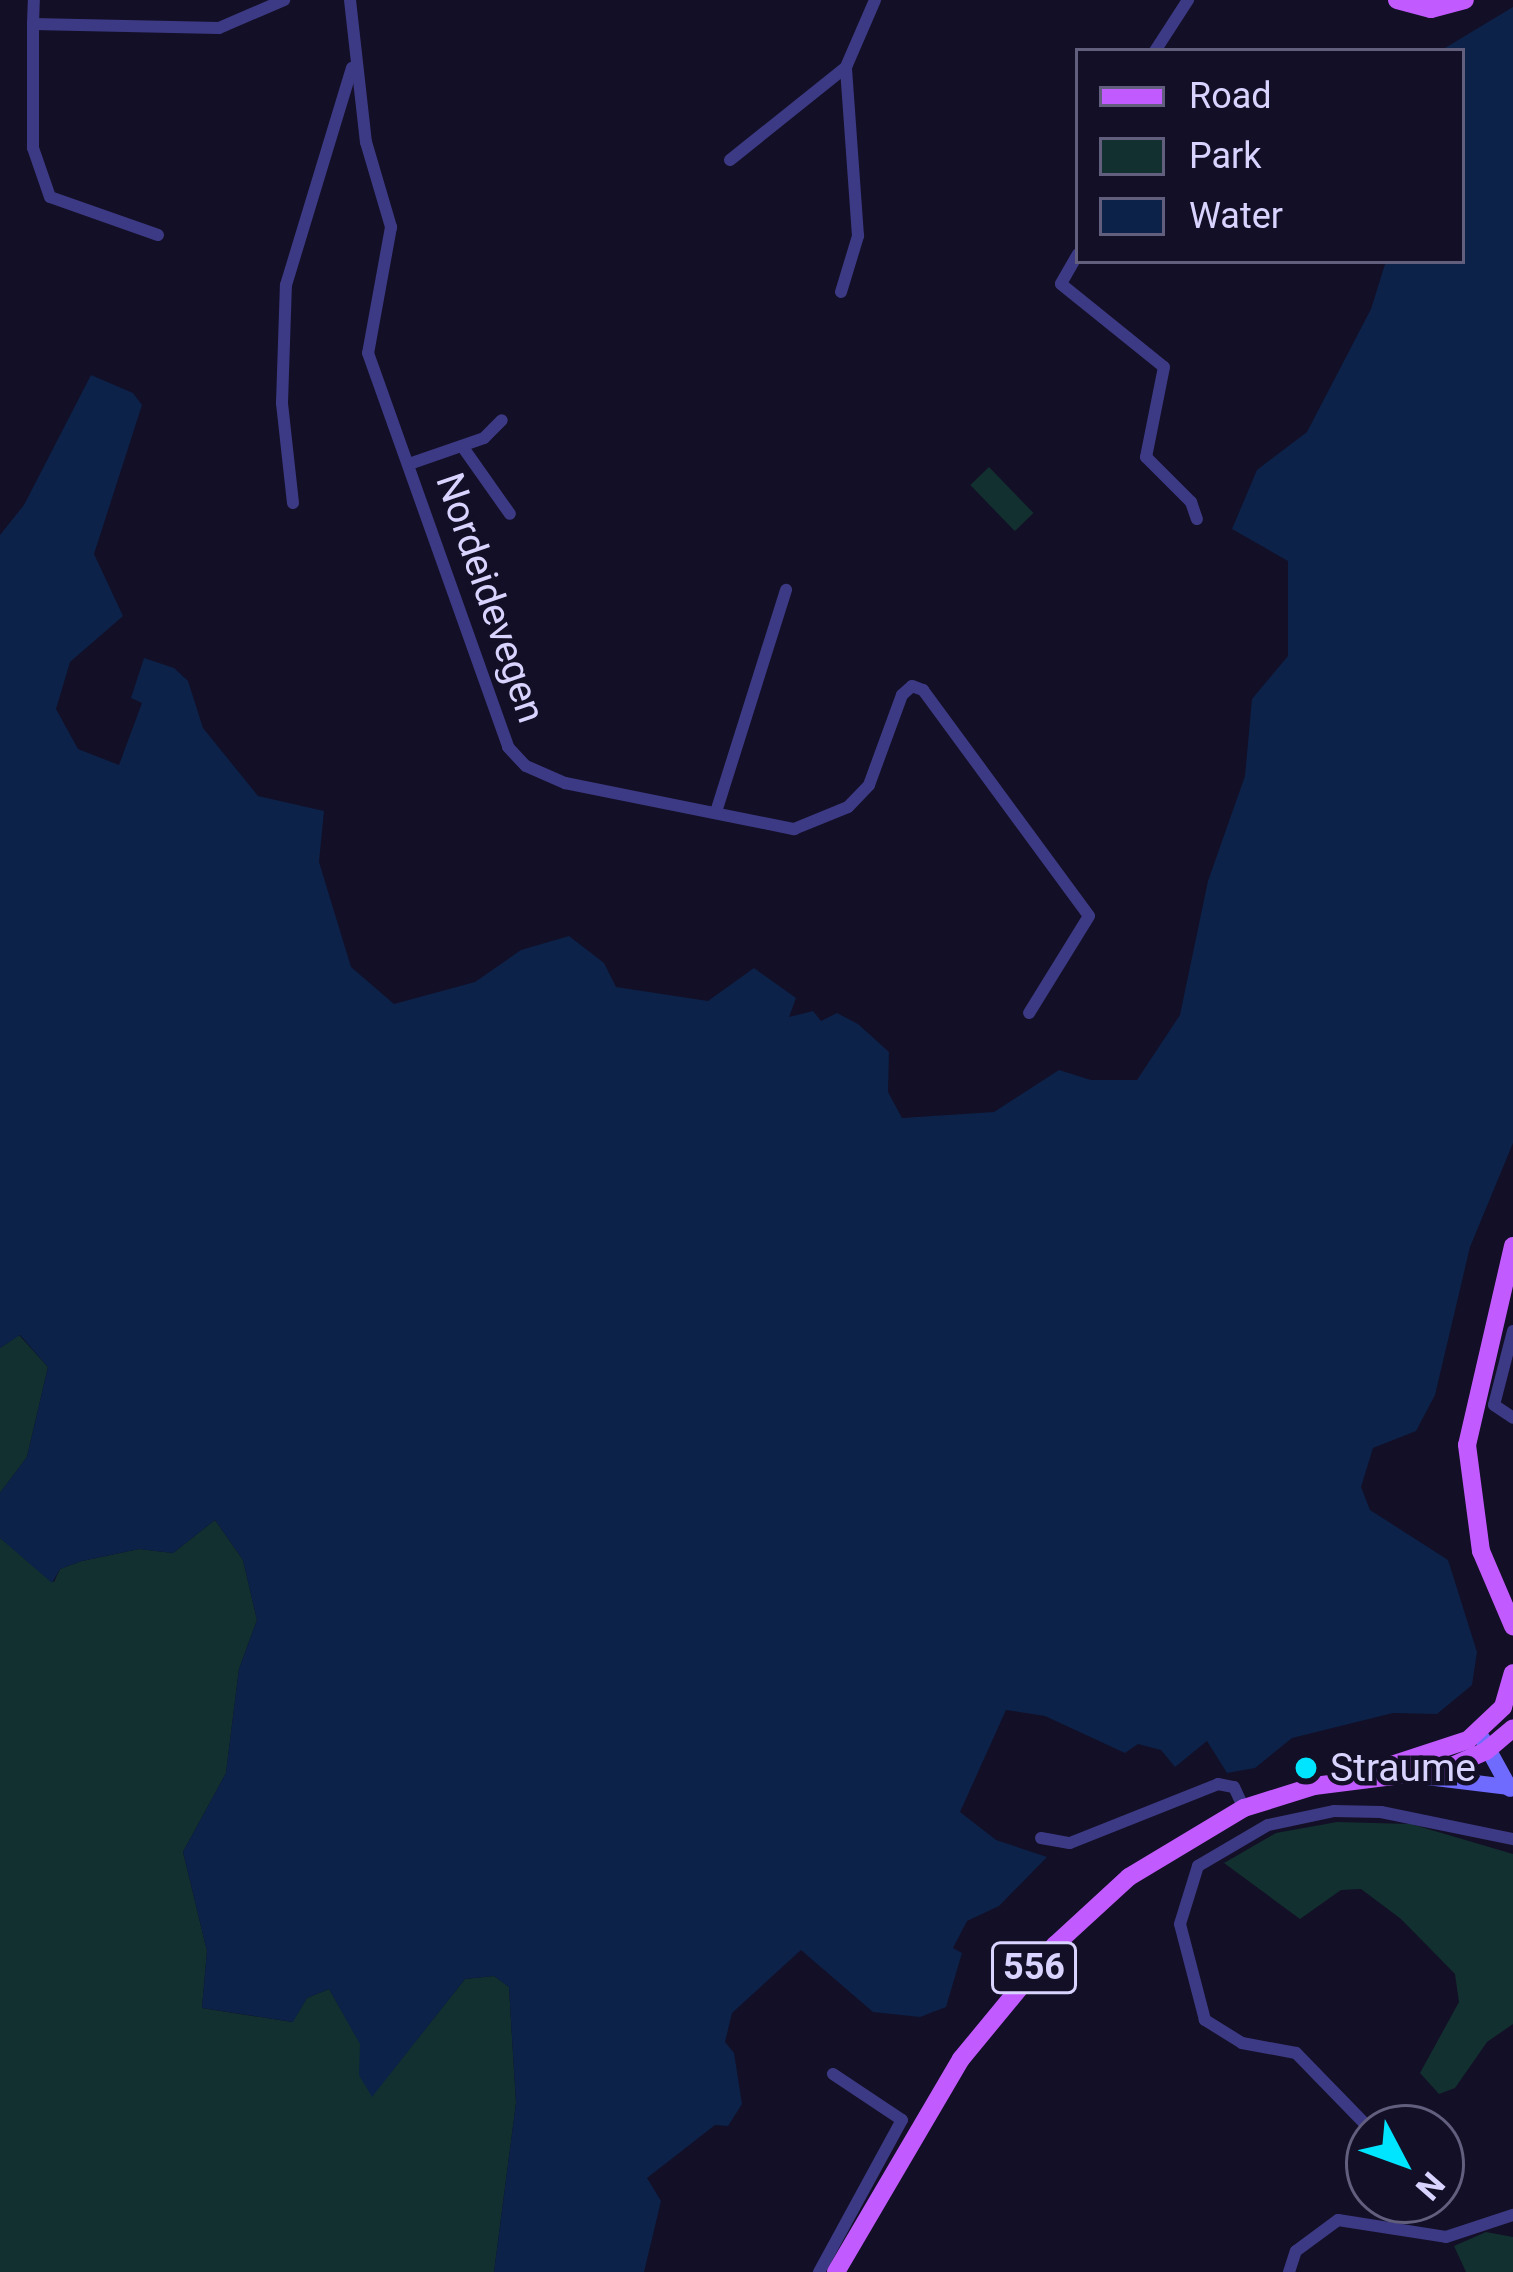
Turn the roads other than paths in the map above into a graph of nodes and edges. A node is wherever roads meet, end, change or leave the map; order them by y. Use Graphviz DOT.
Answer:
graph roads {
  1 [pos="34,0"];
  2 [pos="284,0"];
  3 [pos="350,0"];
  4 [pos="874,0"];
  5 [pos="1188,0"];
  6 [pos="1396,0"];
  7 [pos="1465,0"];
  8 [pos="33,24"];
  9 [pos="1157,48"];
  10 [pos="354,61"];
  11 [pos="846,67"];
  12 [pos="730,160"];
  13 [pos="158,235"];
  14 [pos="1075,259"];
  15 [pos="842,292"];
  16 [pos="502,420"];
  17 [pos="462,446"];
  18 [pos="412,463"];
  19 [pos="293,503"];
  20 [pos="510,514"];
  21 [pos="1197,519"];
  22 [pos="786,590"];
  23 [pos="716,812"];
  24 [pos="1028,1013"];
  25 [pos="1513,1246"];
  26 [pos="1509,1272"];
  27 [pos="1513,1331"];
  28 [pos="1513,1418"];
  29 [pos="1510,1621"];
  30 [pos="1513,1644"];
  31 [pos="1513,1673"];
  32 [pos="1480,1731"];
  33 [pos="1510,1740"];
  34 [pos="1486,1751"];
  35 [pos="1412,1775"];
  36 [pos="1338,1782"];
  37 [pos="1511,1790"];
  38 [pos="1244,1808"];
  39 [pos="1041,1838"];
  40 [pos="1513,1839"];
  41 [pos="832,2074"];
  42 [pos="1346,2104"];
  43 [pos="1513,2215"];
  44 [pos="819,2272"];
  45 [pos="836,2272"];
  46 [pos="1288,2272"];
  1 -- 8 [label="street"];
  2 -- 8 [label="street"];
  3 -- 10 [label="street, Nordeidevegen"];
  4 -- 11 [label="street"];
  5 -- 9 [label="street"];
  6 -- 7 [label="main road"];
  8 -- 13 [label="street"];
  10 -- 18 [label="street, Nordeidevegen"];
  10 -- 19 [label="street, Nordeidevegen"];
  11 -- 12 [label="street"];
  11 -- 15 [label="street"];
  14 -- 21 [label="street"];
  16 -- 17 [label="street, Nordeidevegen"];
  17 -- 18 [label="street, Nordeidevegen"];
  17 -- 20 [label="street, Nordeidevegen"];
  18 -- 23 [label="street, Nordeidevegen"];
  22 -- 23 [label="street"];
  23 -- 24 [label="street, Nordeidevegen"];
  25 -- 26 [label="main road"];
  26 -- 29 [label="main road"];
  27 -- 28 [label="street"];
  29 -- 30 [label="main road"];
  31 -- 32 [label="main road"];
  32 -- 33 [label="street"];
  32 -- 34 [label="street"];
  32 -- 36 [label="main road, 556"];
  33 -- 34 [label="main road, 556"];
  34 -- 35 [label="main road, 556"];
  34 -- 37 [label="street"];
  35 -- 36 [label="main road, 556"];
  35 -- 37 [label="street"];
  36 -- 38 [label="main road, 556"];
  38 -- 39 [label="street"];
  38 -- 45 [label="main road, 556"];
  40 -- 42 [label="street"];
  41 -- 44 [label="street"];
  43 -- 46 [label="street"];
}
